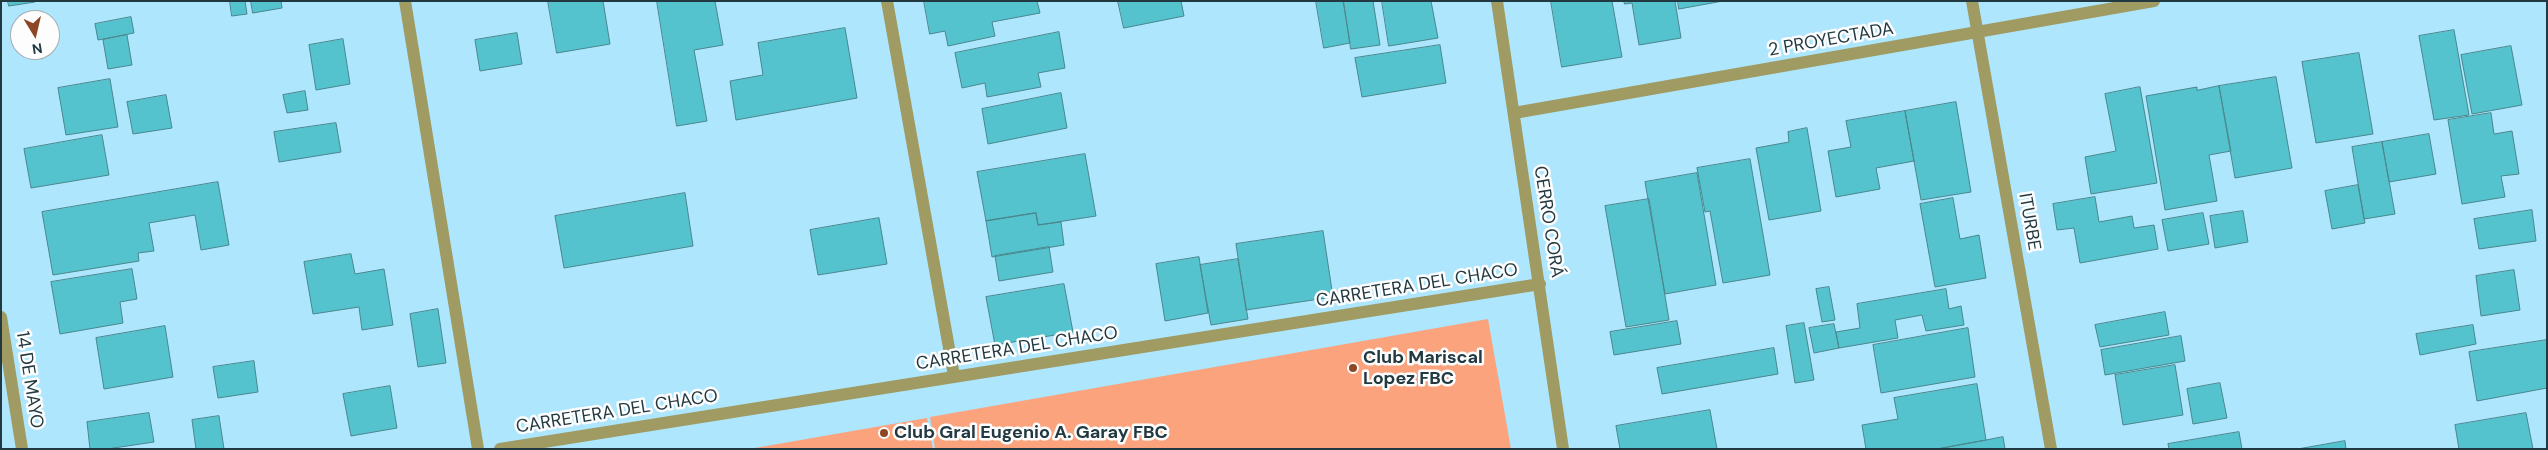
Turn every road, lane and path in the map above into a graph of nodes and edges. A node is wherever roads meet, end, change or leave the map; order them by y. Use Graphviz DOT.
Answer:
graph roads {
  1 [pos="405,1"];
  2 [pos="887,1"];
  3 [pos="1497,1"];
  4 [pos="1972,1"];
  5 [pos="2154,1"];
  6 [pos="1978,31"];
  7 [pos="1514,114"];
  8 [pos="1540,284"];
  9 [pos="1,317"];
  10 [pos="954,376"];
  11 [pos="22,449"];
  12 [pos="478,449"];
  13 [pos="500,449"];
  14 [pos="1563,449"];
  15 [pos="2051,449"];
  1 -- 12 [label="street"];
  2 -- 10 [label="street"];
  3 -- 7 [label="street, CERRO CORÁ"];
  4 -- 6 [label="street, ITURBE"];
  5 -- 6 [label="street, 2 PROYECTADA"];
  6 -- 7 [label="street, 2 PROYECTADA"];
  6 -- 15 [label="street, ITURBE"];
  7 -- 8 [label="street, CERRO CORÁ"];
  8 -- 10 [label="street, CARRETERA DEL CHACO"];
  8 -- 14 [label="street, CERRO CORÁ"];
  9 -- 11 [label="street, 14 DE MAYO"];
  10 -- 13 [label="street, CARRETERA DEL CHACO"];
}
